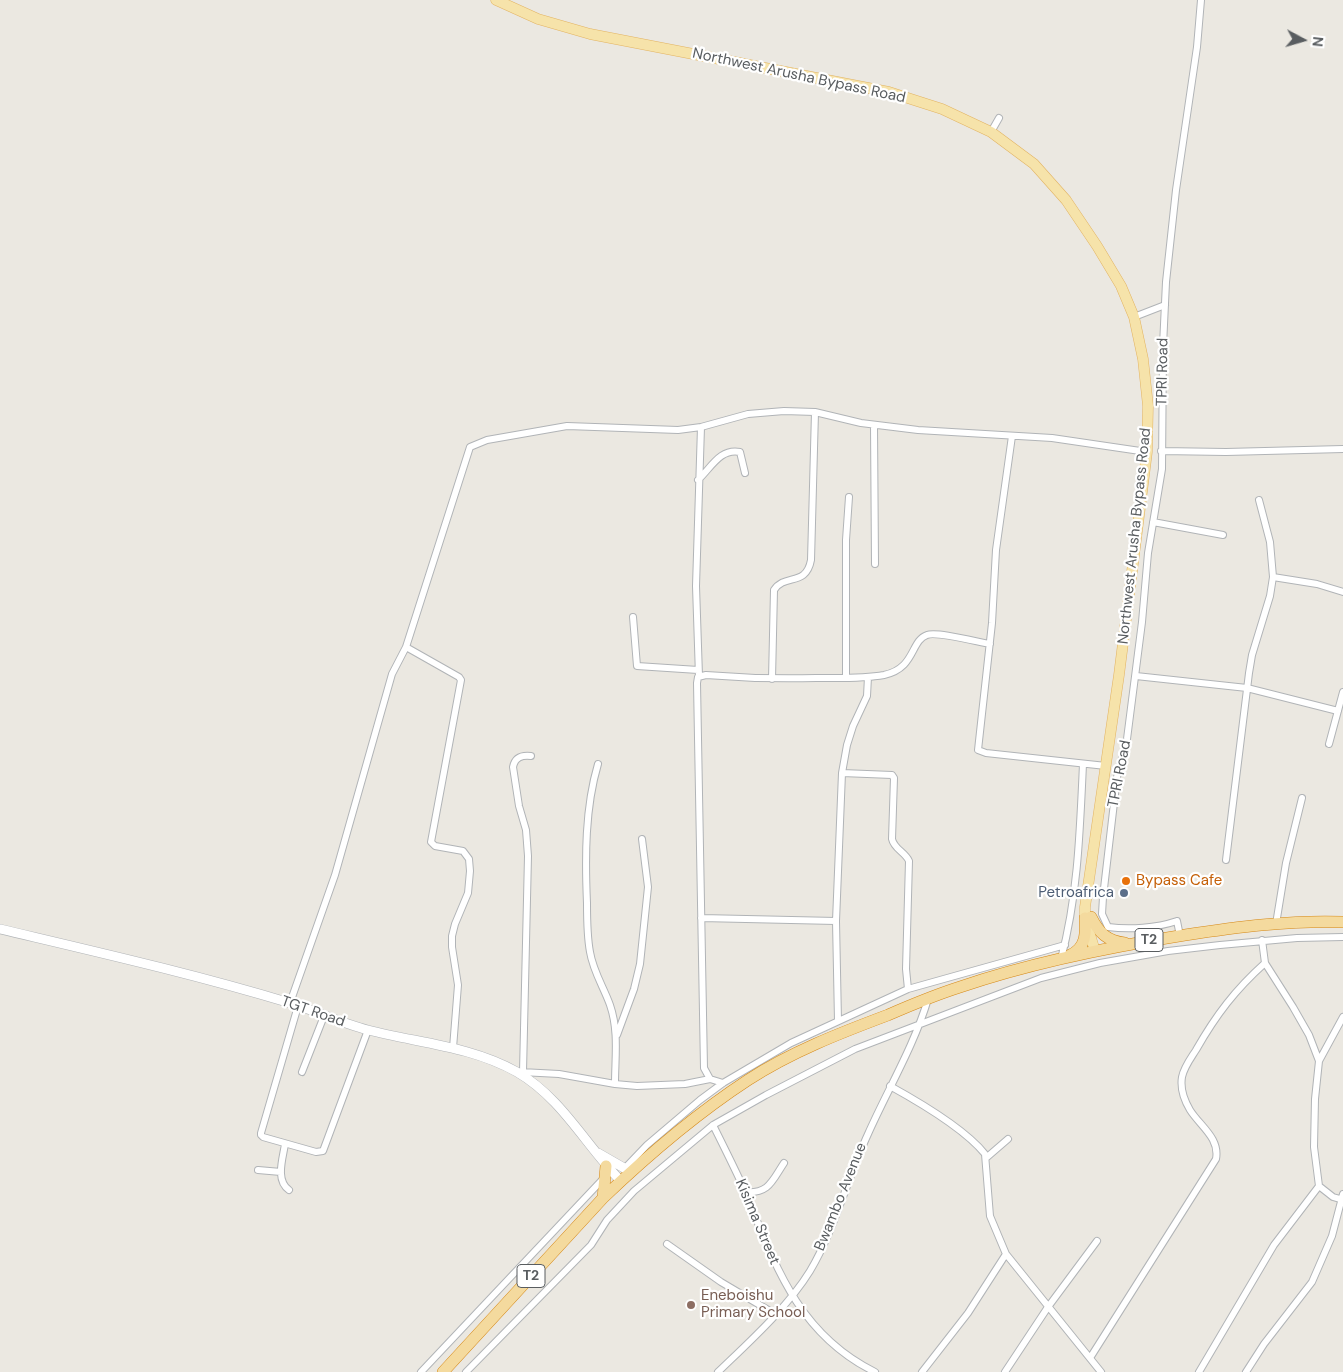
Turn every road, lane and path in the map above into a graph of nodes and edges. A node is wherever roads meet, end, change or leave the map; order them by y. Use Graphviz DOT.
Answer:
graph roads {
  1 [pos="496,0"];
  2 [pos="1201,0"];
  3 [pos="999,118"];
  4 [pos="991,132"];
  5 [pos="1165,306"];
  6 [pos="1134,317"];
  7 [pos="815,412"];
  8 [pos="874,425"];
  9 [pos="700,427"];
  10 [pos="1012,436"];
  11 [pos="1343,449"];
  12 [pos="1161,451"];
  13 [pos="1147,452"];
  14 [pos="744,473"];
  15 [pos="698,480"];
  16 [pos="849,497"];
  17 [pos="1259,500"];
  18 [pos="1153,522"];
  19 [pos="1223,535"];
  20 [pos="875,564"];
  21 [pos="1274,577"];
  22 [pos="1343,592"];
  23 [pos="634,617"];
  24 [pos="990,644"];
  25 [pos="406,647"];
  26 [pos="698,673"];
  27 [pos="1136,676"];
  28 [pos="868,677"];
  29 [pos="846,678"];
  30 [pos="772,679"];
  31 [pos="1247,688"];
  32 [pos="1343,692"];
  33 [pos="1338,711"];
  34 [pos="1329,744"];
  35 [pos="531,756"];
  36 [pos="598,764"];
  37 [pos="1083,764"];
  38 [pos="1106,766"];
  39 [pos="842,773"];
  40 [pos="1302,798"];
  41 [pos="642,838"];
  42 [pos="1226,860"];
  43 [pos="701,918"];
  44 [pos="1088,918"];
  45 [pos="836,921"];
  46 [pos="1343,922"];
  47 [pos="1276,924"];
  48 [pos="0,929"];
  49 [pos="1180,936"];
  50 [pos="1343,936"];
  51 [pos="1262,940"];
  52 [pos="1129,943"];
  53 [pos="1065,945"];
  54 [pos="1098,951"];
  55 [pos="1063,958"];
  56 [pos="1265,963"];
  57 [pos="908,988"];
  58 [pos="928,999"];
  59 [pos="294,1004"];
  60 [pos="324,1016"];
  61 [pos="1343,1017"];
  62 [pos="838,1020"];
  63 [pos="920,1025"];
  64 [pos="368,1030"];
  65 [pos="617,1036"];
  66 [pos="453,1048"];
  67 [pos="1319,1061"];
  68 [pos="302,1072"];
  69 [pos="520,1072"];
  70 [pos="710,1078"];
  71 [pos="723,1083"];
  72 [pos="615,1084"];
  73 [pos="890,1086"];
  74 [pos="713,1125"];
  75 [pos="1008,1139"];
  76 [pos="285,1144"];
  77 [pos="593,1151"];
  78 [pos="986,1158"];
  79 [pos="784,1163"];
  80 [pos="258,1170"];
  81 [pos="628,1170"];
  82 [pos="606,1171"];
  83 [pos="281,1172"];
  84 [pos="621,1181"];
  85 [pos="1319,1186"];
  86 [pos="289,1190"];
  87 [pos="745,1192"];
  88 [pos="603,1198"];
  89 [pos="1342,1198"];
  90 [pos="1097,1242"];
  91 [pos="667,1244"];
  92 [pos="1006,1254"];
  93 [pos="792,1296"];
  94 [pos="1048,1307"];
  95 [pos="775,1314"];
  96 [pos="1090,1358"];
  97 [pos="421,1372"];
  98 [pos="443,1372"];
  99 [pos="466,1372"];
  100 [pos="718,1372"];
  101 [pos="875,1372"];
  102 [pos="922,1372"];
  103 [pos="1006,1372"];
  104 [pos="1101,1372"];
  105 [pos="1199,1372"];
  106 [pos="1246,1372"];
  1 -- 4 [label="main road, Northwest Arusha Bypass Road"];
  2 -- 5 [label="street, TPRI Road"];
  3 -- 4 [label="street"];
  4 -- 6 [label="main road, Northwest Arusha Bypass Road"];
  5 -- 6 [label="street"];
  5 -- 12 [label="street, TPRI Road"];
  6 -- 13 [label="main road, Northwest Arusha Bypass Road"];
  7 -- 8 [label="street"];
  7 -- 9 [label="street"];
  7 -- 30 [label="street"];
  8 -- 10 [label="street"];
  8 -- 20 [label="street"];
  9 -- 15 [label="street"];
  9 -- 25 [label="street"];
  10 -- 13 [label="street"];
  10 -- 24 [label="street"];
  11 -- 12 [label="street"];
  12 -- 18 [label="street, TPRI Road"];
  13 -- 38 [label="main road, Northwest Arusha Bypass Road"];
  14 -- 15 [label="street"];
  15 -- 26 [label="street"];
  16 -- 29 [label="street"];
  17 -- 21 [label="street"];
  18 -- 19 [label="street"];
  18 -- 27 [label="street, TPRI Road"];
  21 -- 22 [label="street"];
  21 -- 31 [label="street"];
  23 -- 26 [label="street"];
  24 -- 28 [label="street"];
  24 -- 37 [label="street"];
  25 -- 59 [label="street"];
  25 -- 66 [label="street"];
  26 -- 30 [label="street"];
  26 -- 43 [label="street"];
  27 -- 31 [label="street"];
  27 -- 49 [label="street, TPRI Road"];
  28 -- 29 [label="street"];
  28 -- 39 [label="street"];
  29 -- 30 [label="street"];
  31 -- 33 [label="street"];
  31 -- 42 [label="street"];
  32 -- 33 [label="street"];
  33 -- 34 [label="street"];
  35 -- 69 [label="street"];
  36 -- 65 [label="street"];
  37 -- 38 [label="street"];
  37 -- 53 [label="street"];
  38 -- 44 [label="main road, Northwest Arusha Bypass Road"];
  39 -- 45 [label="street"];
  39 -- 57 [label="street"];
  40 -- 47 [label="street"];
  41 -- 65 [label="street"];
  43 -- 45 [label="street"];
  43 -- 70 [label="street"];
  44 -- 52 [label="highway"];
  44 -- 54 [label="main road, Northwest Arusha Bypass Road"];
  44 -- 55 [label="highway"];
  45 -- 62 [label="street"];
  46 -- 47 [label="highway, T2"];
  47 -- 49 [label="highway, T2"];
  48 -- 59 [label="street, TGT Road"];
  49 -- 52 [label="highway, T2"];
  50 -- 51 [label="street"];
  51 -- 56 [label="street"];
  51 -- 63 [label="street"];
  52 -- 54 [label="highway, T2"];
  53 -- 55 [label="street"];
  53 -- 57 [label="street"];
  54 -- 55 [label="highway, T2"];
  55 -- 58 [label="highway, T2"];
  56 -- 67 [label="street"];
  56 -- 96 [label="street"];
  57 -- 62 [label="street"];
  58 -- 63 [label="street, Bwambo Avenue"];
  58 -- 81 [label="highway, T2"];
  59 -- 60 [label="street, TGT Road"];
  59 -- 76 [label="street"];
  60 -- 64 [label="street, TGT Road"];
  60 -- 68 [label="street"];
  61 -- 67 [label="street"];
  62 -- 71 [label="street"];
  63 -- 73 [label="street, Bwambo Avenue"];
  63 -- 74 [label="street"];
  64 -- 66 [label="street, TGT Road"];
  64 -- 76 [label="street"];
  65 -- 72 [label="street"];
  66 -- 69 [label="street, TGT Road"];
  67 -- 85 [label="street"];
  69 -- 72 [label="street"];
  69 -- 77 [label="street, TGT Road"];
  70 -- 71 [label="street"];
  70 -- 72 [label="street"];
  71 -- 81 [label="street"];
  73 -- 78 [label="street"];
  73 -- 93 [label="street, Bwambo Avenue"];
  74 -- 87 [label="street, Kisima Street"];
  74 -- 99 [label="street"];
  75 -- 78 [label="street"];
  76 -- 83 [label="street"];
  77 -- 81 [label="street"];
  77 -- 82 [label="street, TGT Road"];
  78 -- 92 [label="street"];
  79 -- 87 [label="street"];
  80 -- 83 [label="street"];
  81 -- 84 [label="highway, T2"];
  82 -- 84 [label="street, TGT Road"];
  82 -- 88 [label="highway"];
  82 -- 97 [label="street"];
  83 -- 86 [label="street"];
  84 -- 88 [label="highway, T2"];
  85 -- 89 [label="street"];
  85 -- 105 [label="street"];
  87 -- 93 [label="street, Kisima Street"];
  88 -- 98 [label="highway, T2"];
  89 -- 106 [label="street"];
  90 -- 94 [label="street"];
  91 -- 95 [label="street"];
  92 -- 94 [label="street"];
  92 -- 102 [label="street"];
  93 -- 95 [label="street, Bwambo Avenue"];
  93 -- 101 [label="street, Kisima Street"];
  94 -- 96 [label="street"];
  94 -- 103 [label="street"];
  95 -- 100 [label="street, Bwambo Avenue"];
  96 -- 104 [label="street"];
}
